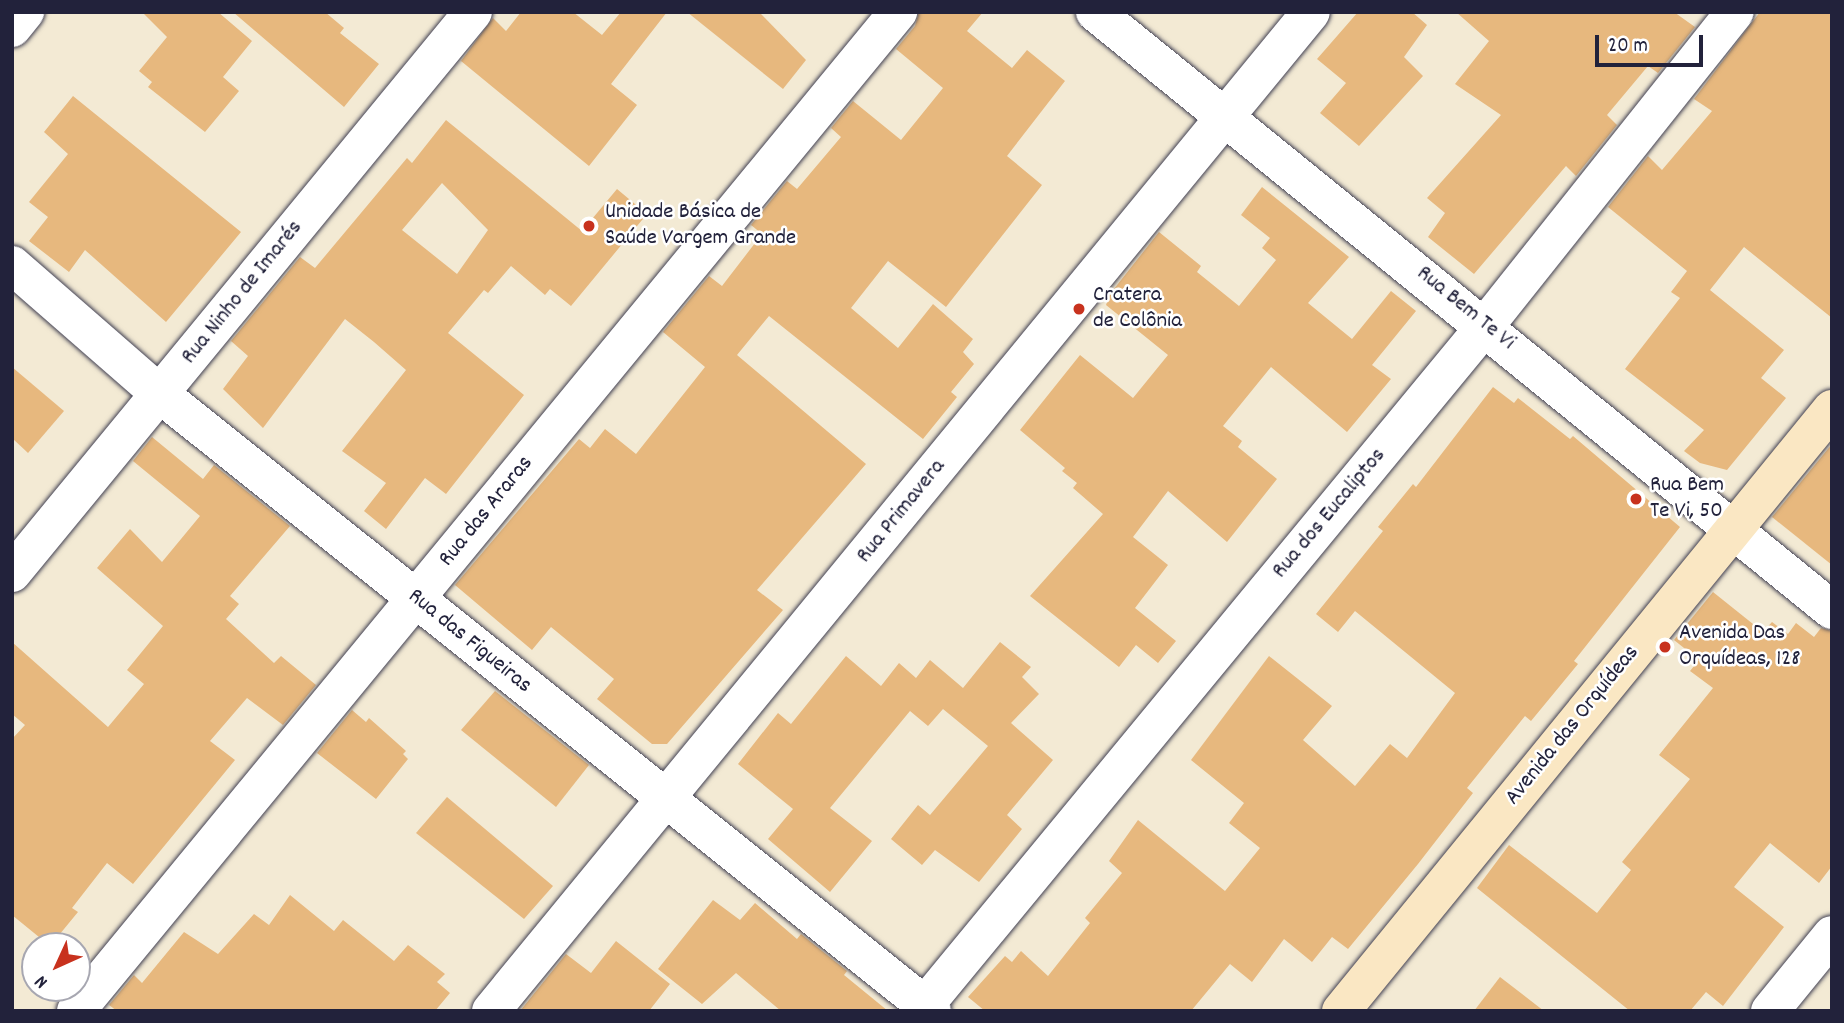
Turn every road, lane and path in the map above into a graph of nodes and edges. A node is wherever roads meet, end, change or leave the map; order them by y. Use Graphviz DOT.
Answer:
graph roads {
  1 [pos="25,12"];
  2 [pos="473,12"];
  3 [pos="898,12"];
  4 [pos="1095,12"];
  5 [pos="1311,12"];
  6 [pos="1735,12"];
  7 [pos="12,28"];
  8 [pos="1227,117"];
  9 [pos="12,265"];
  10 [pos="1485,326"];
  11 [pos="160,394"];
  12 [pos="1832,409"];
  13 [pos="1734,528"];
  14 [pos="12,573"];
  15 [pos="416,599"];
  16 [pos="1832,610"];
  17 [pos="665,801"];
  18 [pos="1832,935"];
  19 [pos="925,1009"];
  20 [pos="76,1011"];
  21 [pos="491,1011"];
  22 [pos="1340,1011"];
  23 [pos="1770,1011"];
  1 -- 7 [label="street"];
  2 -- 11 [label="street, Rua Ninho de Imarés"];
  3 -- 15 [label="street, Rua das Araras"];
  4 -- 8 [label="street, Rua Bem Te Vi"];
  5 -- 8 [label="street, Rua Primavera"];
  6 -- 10 [label="street, Rua dos Eucaliptos"];
  8 -- 10 [label="street, Rua Bem Te Vi"];
  8 -- 17 [label="street, Rua Primavera"];
  9 -- 11 [label="street, Rua das Figueiras"];
  10 -- 13 [label="street, Rua Bem Te Vi"];
  10 -- 19 [label="street, Rua dos Eucaliptos"];
  11 -- 14 [label="street, Rua Ninho de Imarés"];
  11 -- 15 [label="street, Rua das Figueiras"];
  12 -- 13 [label="street, Avenida das Orquídeas"];
  13 -- 16 [label="street, Rua Bem Te Vi"];
  13 -- 22 [label="street, Avenida das Orquídeas"];
  15 -- 17 [label="street, Rua das Figueiras"];
  15 -- 20 [label="street, Rua das Araras"];
  17 -- 19 [label="street, Rua das Figueiras"];
  17 -- 21 [label="street, Rua Primavera"];
  18 -- 23 [label="street"];
}
